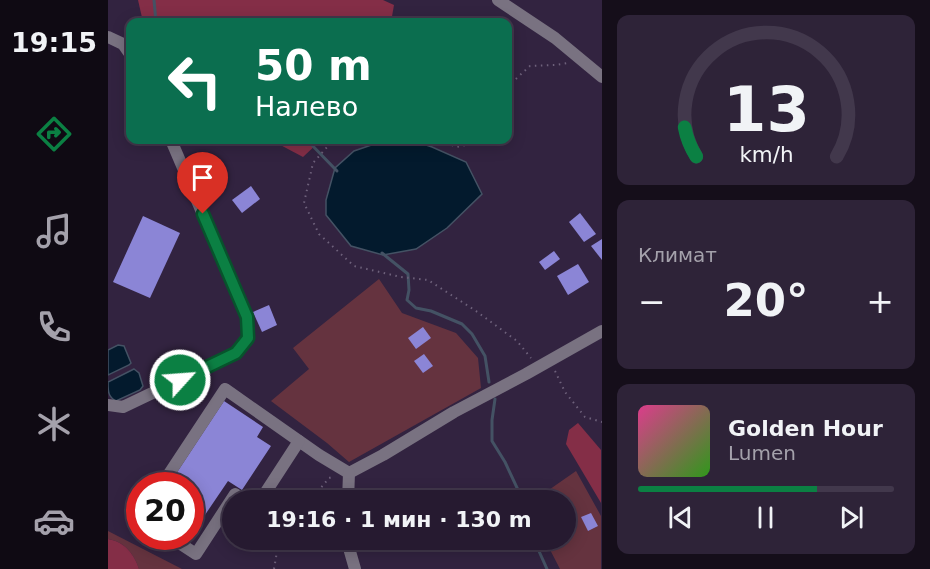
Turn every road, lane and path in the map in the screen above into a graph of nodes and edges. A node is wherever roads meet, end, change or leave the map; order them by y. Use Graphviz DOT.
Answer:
graph roads {
  1 [pos="498,0"];
  2 [pos="108,37"];
  3 [pos="126,49"];
  4 [pos="581,60"];
  5 [pos="602,76"];
  6 [pos="512,82"];
  7 [pos="173,144"];
  8 [pos="331,144"];
  9 [pos="450,144"];
  10 [pos="472,144"];
  11 [pos="602,331"];
  12 [pos="550,360"];
  13 [pos="538,367"];
  14 [pos="108,405"];
  15 [pos="602,422"];
  16 [pos="299,441"];
  17 [pos="170,472"];
  18 [pos="349,473"];
  19 [pos="267,490"];
  20 [pos="320,490"];
  21 [pos="348,490"];
  22 [pos="222,514"];
  23 [pos="204,542"];
  24 [pos="277,550"];
  25 [pos="349,550"];
  26 [pos="274,569"];
  27 [pos="355,569"];
  1 -- 4 [label="street"];
  2 -- 3 [label="street"];
  4 -- 5 [label="street"];
  4 -- 6 [label="path"];
  7 -- 14 [label="street"];
  8 -- 13 [label="path"];
  9 -- 10 [label="path"];
  11 -- 12 [label="street"];
  12 -- 13 [label="street"];
  12 -- 15 [label="path"];
  13 -- 18 [label="street"];
  16 -- 17 [label="street"];
  16 -- 18 [label="street"];
  16 -- 19 [label="street"];
  18 -- 20 [label="path"];
  18 -- 21 [label="street"];
  22 -- 23 [label="street"];
  24 -- 26 [label="path"];
  25 -- 27 [label="street"];
}
